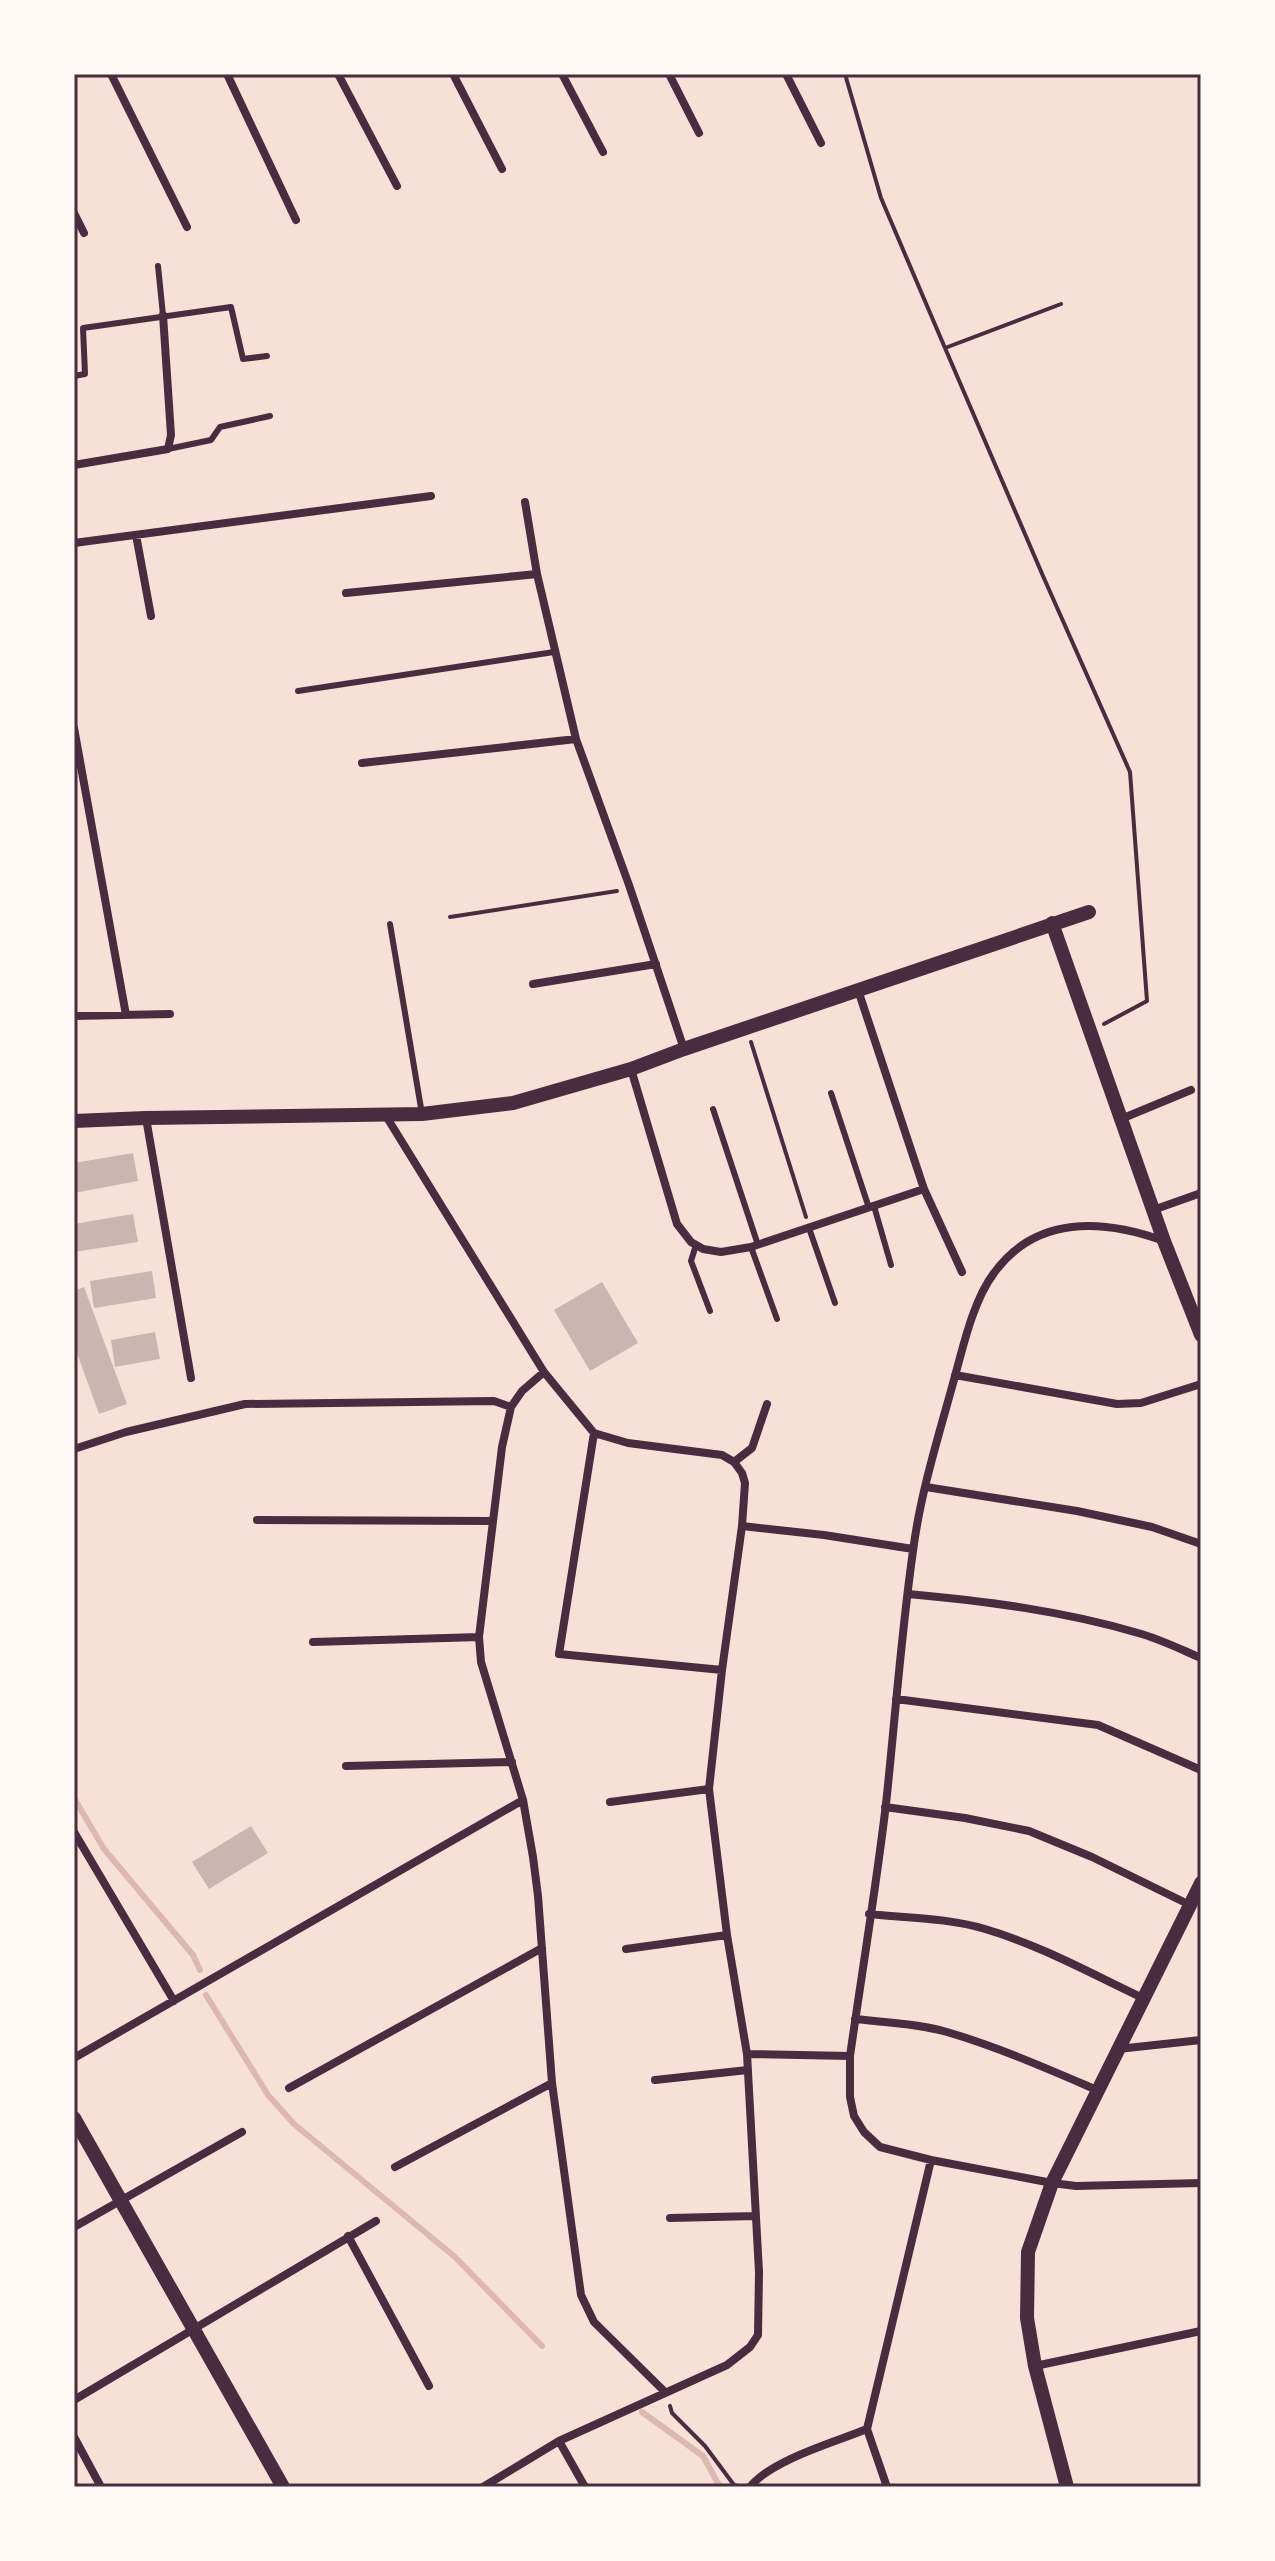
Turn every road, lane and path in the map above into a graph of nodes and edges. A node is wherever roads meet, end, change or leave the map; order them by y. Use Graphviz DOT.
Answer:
graph roads {
  1 [pos="111,74"];
  2 [pos="227,74"];
  3 [pos="338,74"];
  4 [pos="453,74"];
  5 [pos="562,74"];
  6 [pos="669,74"];
  7 [pos="786,74"];
  8 [pos="845,74"];
  9 [pos="699,133"];
  10 [pos="821,143"];
  11 [pos="603,152"];
  12 [pos="502,169"];
  13 [pos="397,186"];
  14 [pos="74,213"];
  15 [pos="296,220"];
  16 [pos="187,227"];
  17 [pos="84,233"];
  18 [pos="158,266"];
  19 [pos="1061,304"];
  20 [pos="163,315"];
  21 [pos="945,348"];
  22 [pos="267,356"];
  23 [pos="74,376"];
  24 [pos="270,416"];
  25 [pos="168,449"];
  26 [pos="74,465"];
  27 [pos="431,496"];
  28 [pos="525,502"];
  29 [pos="136,535"];
  30 [pos="74,543"];
  31 [pos="537,574"];
  32 [pos="346,593"];
  33 [pos="151,616"];
  34 [pos="554,652"];
  35 [pos="298,691"];
  36 [pos="74,728"];
  37 [pos="576,739"];
  38 [pos="362,763"];
  39 [pos="631,889"];
  40 [pos="1089,912"];
  41 [pos="450,917"];
  42 [pos="1052,923"];
  43 [pos="390,924"];
  44 [pos="656,964"];
  45 [pos="533,984"];
  46 [pos="858,990"];
  47 [pos="170,1014"];
  48 [pos="126,1015"];
  49 [pos="74,1016"];
  50 [pos="747,1028"];
  51 [pos="1089,1031"];
  52 [pos="684,1049"];
  53 [pos="631,1069"];
  54 [pos="1191,1090"];
  55 [pos="831,1093"];
  56 [pos="713,1109"];
  57 [pos="422,1114"];
  58 [pos="386,1116"];
  59 [pos="146,1118"];
  60 [pos="1121,1119"];
  61 [pos="74,1121"];
  62 [pos="924,1189"];
  63 [pos="1201,1193"];
  64 [pos="872,1207"];
  65 [pos="1153,1210"];
  66 [pos="809,1228"];
  67 [pos="1164,1241"];
  68 [pos="696,1245"];
  69 [pos="755,1246"];
  70 [pos="891,1265"];
  71 [pos="962,1272"];
  72 [pos="835,1303"];
  73 [pos="710,1311"];
  74 [pos="1197,1313"];
  75 [pos="777,1319"];
  76 [pos="1201,1335"];
  77 [pos="544,1372"];
  78 [pos="955,1375"];
  79 [pos="191,1378"];
  80 [pos="1201,1384"];
  81 [pos="767,1404"];
  82 [pos="511,1407"];
  83 [pos="594,1433"];
  84 [pos="74,1449"];
  85 [pos="734,1462"];
  86 [pos="926,1487"];
  87 [pos="257,1520"];
  88 [pos="492,1521"];
  89 [pos="742,1526"];
  90 [pos="1201,1544"];
  91 [pos="913,1549"];
  92 [pos="908,1594"];
  93 [pos="479,1637"];
  94 [pos="313,1642"];
  95 [pos="1201,1658"];
  96 [pos="722,1670"];
  97 [pos="896,1699"];
  98 [pos="512,1762"];
  99 [pos="346,1766"];
  100 [pos="1201,1770"];
  101 [pos="709,1789"];
  102 [pos="523,1800"];
  103 [pos="610,1802"];
  104 [pos="885,1807"];
  105 [pos="74,1832"];
  106 [pos="1201,1883"];
  107 [pos="1190,1905"];
  108 [pos="869,1914"];
  109 [pos="727,1935"];
  110 [pos="542,1948"];
  111 [pos="626,1949"];
  112 [pos="1143,1998"];
  113 [pos="174,2001"];
  114 [pos="855,2019"];
  115 [pos="1201,2040"];
  116 [pos="1117,2049"];
  117 [pos="747,2054"];
  118 [pos="850,2056"];
  119 [pos="74,2058"];
  120 [pos="748,2070"];
  121 [pos="655,2080"];
  122 [pos="552,2083"];
  123 [pos="289,2088"];
  124 [pos="1097,2090"];
  125 [pos="74,2118"];
  126 [pos="242,2132"];
  127 [pos="931,2160"];
  128 [pos="395,2167"];
  129 [pos="1052,2183"];
  130 [pos="1201,2183"];
  131 [pos="121,2201"];
  132 [pos="756,2216"];
  133 [pos="670,2218"];
  134 [pos="376,2221"];
  135 [pos="74,2227"];
  136 [pos="348,2236"];
  137 [pos="193,2328"];
  138 [pos="1201,2331"];
  139 [pos="1035,2366"];
  140 [pos="429,2386"];
  141 [pos="665,2392"];
  142 [pos="74,2400"];
  143 [pos="867,2429"];
  144 [pos="74,2437"];
  145 [pos="559,2441"];
  146 [pos="750,2486"];
  147 [pos="101,2487"];
  148 [pos="283,2487"];
  149 [pos="483,2487"];
  150 [pos="585,2487"];
  151 [pos="887,2487"];
  152 [pos="1067,2487"];
  1 -- 16 [label="street"];
  2 -- 15 [label="street"];
  3 -- 13 [label="street"];
  4 -- 12 [label="street"];
  5 -- 11 [label="street"];
  6 -- 9 [label="street"];
  7 -- 10 [label="street"];
  8 -- 21 [label="path"];
  14 -- 17 [label="street"];
  18 -- 20 [label="lane"];
  19 -- 21 [label="path"];
  20 -- 22 [label="lane"];
  20 -- 23 [label="lane"];
  20 -- 25 [label="street"];
  21 -- 51 [label="path"];
  24 -- 25 [label="lane"];
  25 -- 26 [label="street"];
  27 -- 29 [label="street"];
  28 -- 31 [label="street"];
  29 -- 30 [label="street"];
  29 -- 33 [label="street"];
  31 -- 32 [label="street"];
  31 -- 34 [label="street"];
  34 -- 35 [label="lane"];
  34 -- 37 [label="street"];
  36 -- 48 [label="street"];
  37 -- 38 [label="street"];
  37 -- 39 [label="street"];
  39 -- 41 [label="path"];
  39 -- 44 [label="street"];
  40 -- 42 [label="street"];
  42 -- 46 [label="street"];
  42 -- 51 [label="street"];
  43 -- 57 [label="lane"];
  44 -- 45 [label="street"];
  44 -- 52 [label="street"];
  46 -- 50 [label="street"];
  46 -- 62 [label="street"];
  47 -- 48 [label="street"];
  48 -- 49 [label="street"];
  50 -- 52 [label="street"];
  50 -- 66 [label="path"];
  51 -- 60 [label="street"];
  52 -- 53 [label="street"];
  53 -- 57 [label="street"];
  53 -- 68 [label="street"];
  54 -- 60 [label="street"];
  55 -- 64 [label="lane"];
  56 -- 69 [label="lane"];
  57 -- 58 [label="street"];
  58 -- 59 [label="street"];
  58 -- 77 [label="street"];
  59 -- 61 [label="street"];
  59 -- 79 [label="street"];
  60 -- 65 [label="street"];
  62 -- 64 [label="street"];
  62 -- 71 [label="street"];
  63 -- 65 [label="street"];
  64 -- 66 [label="street"];
  64 -- 70 [label="lane"];
  65 -- 67 [label="street"];
  66 -- 69 [label="street"];
  66 -- 72 [label="lane"];
  67 -- 74 [label="street"];
  67 -- 78 [label="street"];
  68 -- 69 [label="street"];
  68 -- 73 [label="lane"];
  69 -- 75 [label="lane"];
  74 -- 76 [label="street"];
  77 -- 82 [label="street"];
  77 -- 83 [label="street"];
  78 -- 80 [label="street"];
  78 -- 86 [label="street"];
  81 -- 85 [label="street"];
  82 -- 84 [label="street"];
  82 -- 88 [label="street"];
  83 -- 85 [label="street"];
  83 -- 96 [label="street"];
  85 -- 89 [label="street"];
  86 -- 90 [label="street"];
  86 -- 91 [label="street"];
  87 -- 88 [label="street"];
  88 -- 93 [label="street"];
  89 -- 91 [label="street"];
  89 -- 96 [label="street"];
  91 -- 92 [label="street"];
  92 -- 95 [label="street"];
  92 -- 97 [label="street"];
  93 -- 94 [label="street"];
  93 -- 98 [label="street"];
  96 -- 101 [label="street"];
  97 -- 100 [label="street"];
  97 -- 104 [label="street"];
  98 -- 99 [label="street"];
  98 -- 102 [label="street"];
  101 -- 103 [label="street"];
  101 -- 109 [label="street"];
  102 -- 110 [label="street"];
  102 -- 113 [label="street"];
  104 -- 107 [label="street"];
  104 -- 108 [label="street"];
  105 -- 113 [label="street"];
  106 -- 107 [label="street"];
  107 -- 112 [label="street"];
  108 -- 112 [label="street"];
  108 -- 114 [label="street"];
  109 -- 111 [label="street"];
  109 -- 117 [label="street"];
  110 -- 122 [label="street"];
  110 -- 123 [label="street"];
  112 -- 116 [label="street"];
  113 -- 119 [label="street"];
  114 -- 118 [label="street"];
  114 -- 124 [label="street"];
  115 -- 116 [label="street"];
  116 -- 124 [label="street"];
  117 -- 118 [label="street"];
  117 -- 120 [label="street"];
  118 -- 127 [label="street"];
  120 -- 121 [label="street"];
  120 -- 132 [label="street"];
  122 -- 128 [label="street"];
  122 -- 141 [label="street"];
  124 -- 129 [label="street"];
  125 -- 131 [label="street"];
  126 -- 131 [label="street"];
  127 -- 129 [label="street"];
  127 -- 143 [label="street"];
  129 -- 130 [label="street"];
  129 -- 139 [label="street"];
  131 -- 135 [label="street"];
  131 -- 137 [label="street"];
  132 -- 133 [label="street"];
  132 -- 141 [label="street"];
  134 -- 136 [label="street"];
  136 -- 137 [label="street"];
  136 -- 140 [label="street"];
  137 -- 142 [label="street"];
  137 -- 148 [label="street"];
  138 -- 139 [label="street"];
  139 -- 152 [label="street"];
  141 -- 145 [label="street"];
  141 -- 146 [label="path"];
  143 -- 146 [label="street"];
  143 -- 151 [label="street"];
  144 -- 147 [label="street"];
  145 -- 149 [label="street"];
  145 -- 150 [label="street"];
}
